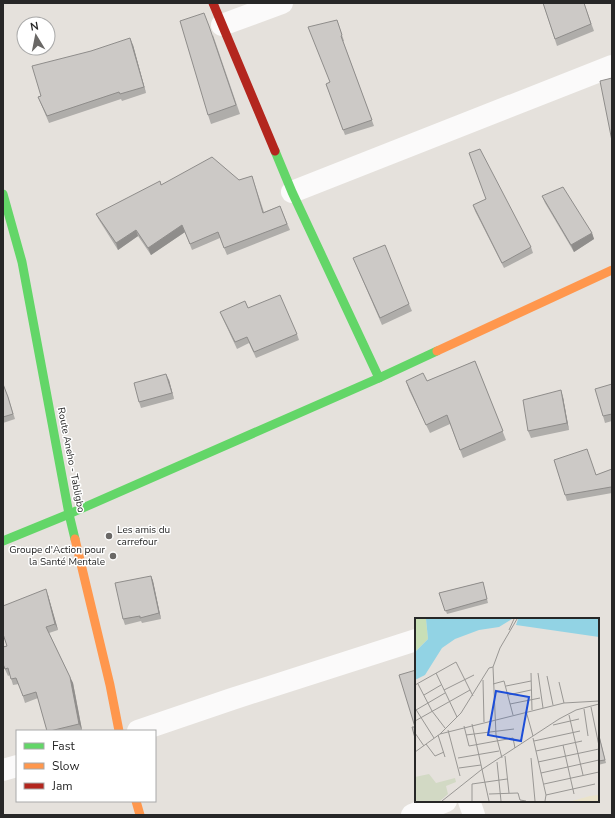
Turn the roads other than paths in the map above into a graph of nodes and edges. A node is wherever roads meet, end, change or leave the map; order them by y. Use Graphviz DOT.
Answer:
graph roads {
  1 [pos="213,3"];
  2 [pos="282,3"];
  3 [pos="222,25"];
  4 [pos="612,66"];
  5 [pos="292,192"];
  6 [pos="3,194"];
  7 [pos="611,271"];
  8 [pos="379,378"];
  9 [pos="69,514"];
  10 [pos="3,541"];
  11 [pos="415,640"];
  12 [pos="119,730"];
  13 [pos="141,730"];
  14 [pos="16,766"];
  15 [pos="3,770"];
  16 [pos="136,802"];
  17 [pos="444,802"];
  18 [pos="469,802"];
  19 [pos="140,815"];
  20 [pos="412,815"];
  21 [pos="474,815"];
  1 -- 3 [label="street"];
  2 -- 3 [label="street"];
  3 -- 5 [label="street"];
  4 -- 5 [label="street"];
  5 -- 8 [label="street"];
  6 -- 9 [label="street, Route Aneho - Tabligbo"];
  7 -- 8 [label="street"];
  8 -- 9 [label="street"];
  9 -- 10 [label="street"];
  9 -- 12 [label="street, Route Aneho - Tabligbo"];
  11 -- 13 [label="street"];
  14 -- 15 [label="street"];
  16 -- 19 [label="street"];
  17 -- 20 [label="street"];
  18 -- 21 [label="street"];
}
